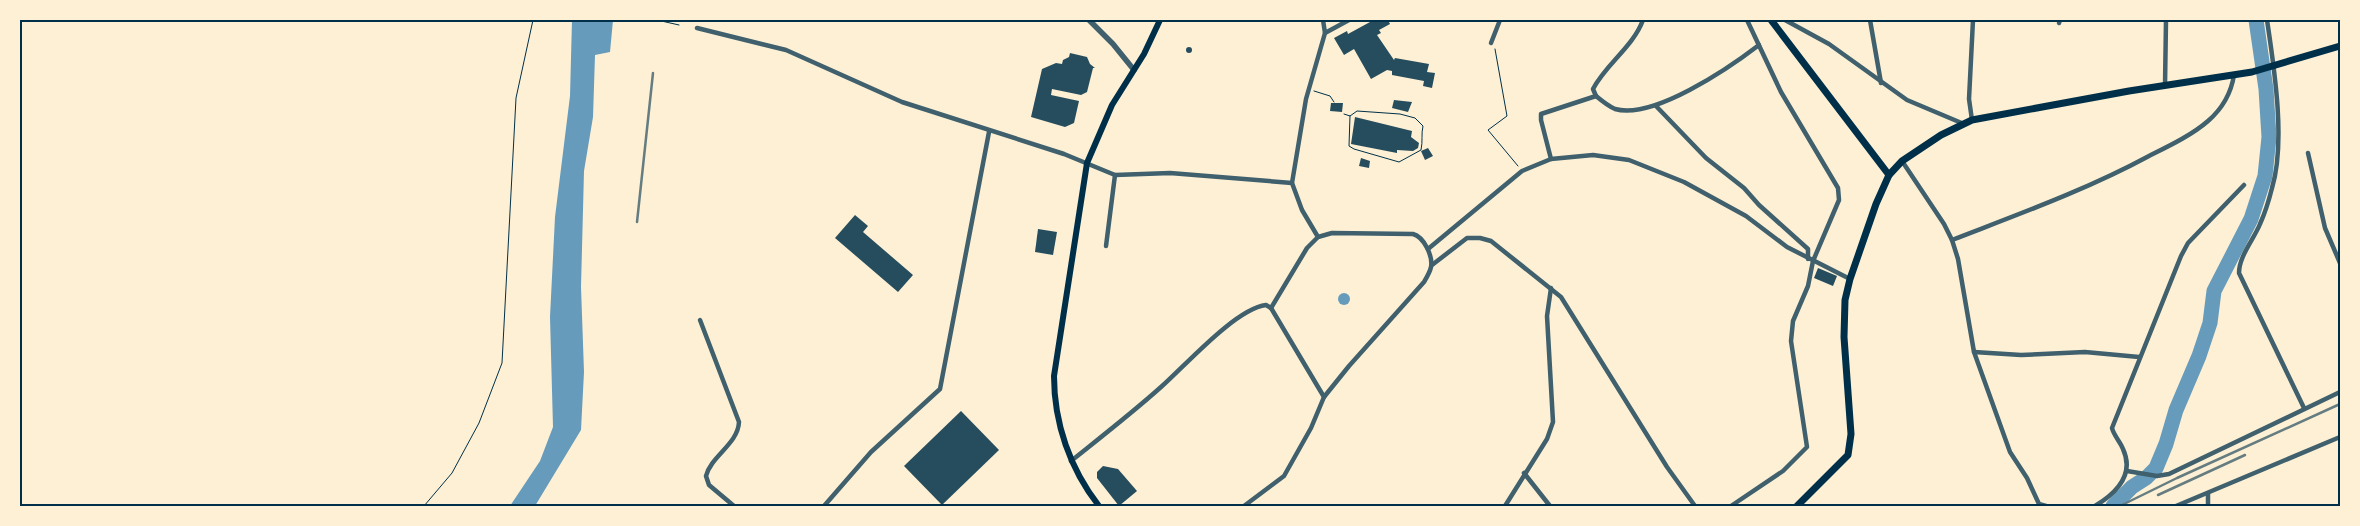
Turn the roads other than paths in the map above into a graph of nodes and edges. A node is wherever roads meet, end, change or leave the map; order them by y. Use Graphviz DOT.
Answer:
graph roads {
  1 [pos="1090,20"];
  2 [pos="1160,20"];
  3 [pos="1323,20"];
  4 [pos="1349,20"];
  5 [pos="1500,20"];
  6 [pos="1642,20"];
  7 [pos="1747,20"];
  8 [pos="1771,20"];
  9 [pos="1785,20"];
  10 [pos="1870,20"];
  11 [pos="1973,20"];
  12 [pos="2166,20"];
  13 [pos="2267,20"];
  14 [pos="697,28"];
  15 [pos="1325,33"];
  16 [pos="1491,43"];
  17 [pos="1759,45"];
  18 [pos="2340,46"];
  19 [pos="2272,68"];
  20 [pos="1134,70"];
  21 [pos="2234,75"];
  22 [pos="1881,83"];
  23 [pos="2165,86"];
  24 [pos="1596,96"];
  25 [pos="1656,106"];
  26 [pos="1972,120"];
  27 [pos="1964,124"];
  28 [pos="989,132"];
  29 [pos="2308,153"];
  30 [pos="1552,159"];
  31 [pos="1902,161"];
  32 [pos="1087,163"];
  33 [pos="1115,175"];
  34 [pos="1889,175"];
  35 [pos="1292,183"];
  36 [pos="2244,185"];
  37 [pos="1318,237"];
  38 [pos="1952,240"];
  39 [pos="1106,246"];
  40 [pos="1428,248"];
  41 [pos="1810,260"];
  42 [pos="2340,263"];
  43 [pos="1432,265"];
  44 [pos="1850,279"];
  45 [pos="1551,288"];
  46 [pos="1272,308"];
  47 [pos="700,320"];
  48 [pos="1974,352"];
  49 [pos="2139,357"];
  50 [pos="2340,392"];
  51 [pos="1324,397"];
  52 [pos="2304,408"];
  53 [pos="2338,437"];
  54 [pos="2340,445"];
  55 [pos="1071,461"];
  56 [pos="2127,471"];
  57 [pos="1524,473"];
  58 [pos="2208,493"];
  59 [pos="734,506"];
  60 [pos="824,506"];
  61 [pos="1099,506"];
  62 [pos="1244,506"];
  63 [pos="1505,506"];
  64 [pos="1550,506"];
  65 [pos="1695,506"];
  66 [pos="1731,506"];
  67 [pos="1798,506"];
  68 [pos="2046,506"];
  69 [pos="2095,506"];
  70 [pos="2176,506"];
  71 [pos="2208,506"];
  1 -- 20 [label="street"];
  2 -- 20 [label="main road"];
  3 -- 15 [label="street"];
  4 -- 15 [label="street"];
  5 -- 16 [label="street"];
  6 -- 24 [label="street"];
  7 -- 17 [label="street"];
  8 -- 34 [label="main road"];
  9 -- 22 [label="street"];
  10 -- 22 [label="street"];
  11 -- 26 [label="street"];
  12 -- 23 [label="street"];
  13 -- 19 [label="street"];
  14 -- 28 [label="street"];
  15 -- 35 [label="street"];
  17 -- 25 [label="street"];
  17 -- 41 [label="street"];
  18 -- 19 [label="main road"];
  19 -- 21 [label="main road"];
  19 -- 52 [label="street"];
  20 -- 32 [label="main road"];
  21 -- 23 [label="main road"];
  21 -- 38 [label="street"];
  22 -- 27 [label="street"];
  23 -- 26 [label="main road"];
  24 -- 25 [label="street"];
  24 -- 30 [label="street"];
  25 -- 41 [label="street"];
  26 -- 27 [label="main road"];
  27 -- 31 [label="main road"];
  28 -- 32 [label="street"];
  28 -- 60 [label="street"];
  29 -- 42 [label="street"];
  30 -- 40 [label="street"];
  30 -- 41 [label="street"];
  31 -- 34 [label="main road"];
  31 -- 38 [label="street"];
  32 -- 33 [label="street"];
  32 -- 55 [label="main road"];
  33 -- 35 [label="street"];
  33 -- 39 [label="street"];
  34 -- 44 [label="main road"];
  35 -- 37 [label="street"];
  36 -- 49 [label="street"];
  37 -- 40 [label="street"];
  37 -- 46 [label="street"];
  38 -- 48 [label="street"];
  40 -- 43 [label="street"];
  41 -- 44 [label="street"];
  41 -- 66 [label="street"];
  43 -- 45 [label="street"];
  43 -- 51 [label="street"];
  44 -- 67 [label="main road"];
  45 -- 57 [label="street"];
  45 -- 65 [label="street"];
  46 -- 51 [label="street"];
  46 -- 55 [label="street"];
  47 -- 59 [label="street"];
  48 -- 49 [label="street"];
  48 -- 68 [label="street"];
  49 -- 56 [label="street"];
  50 -- 52 [label="street"];
  51 -- 62 [label="street"];
  52 -- 56 [label="street"];
  53 -- 54 [label="street"];
  53 -- 58 [label="street"];
  55 -- 61 [label="main road"];
  56 -- 69 [label="street"];
  57 -- 63 [label="street"];
  57 -- 64 [label="street"];
  58 -- 70 [label="street"];
  58 -- 71 [label="street"];
}
